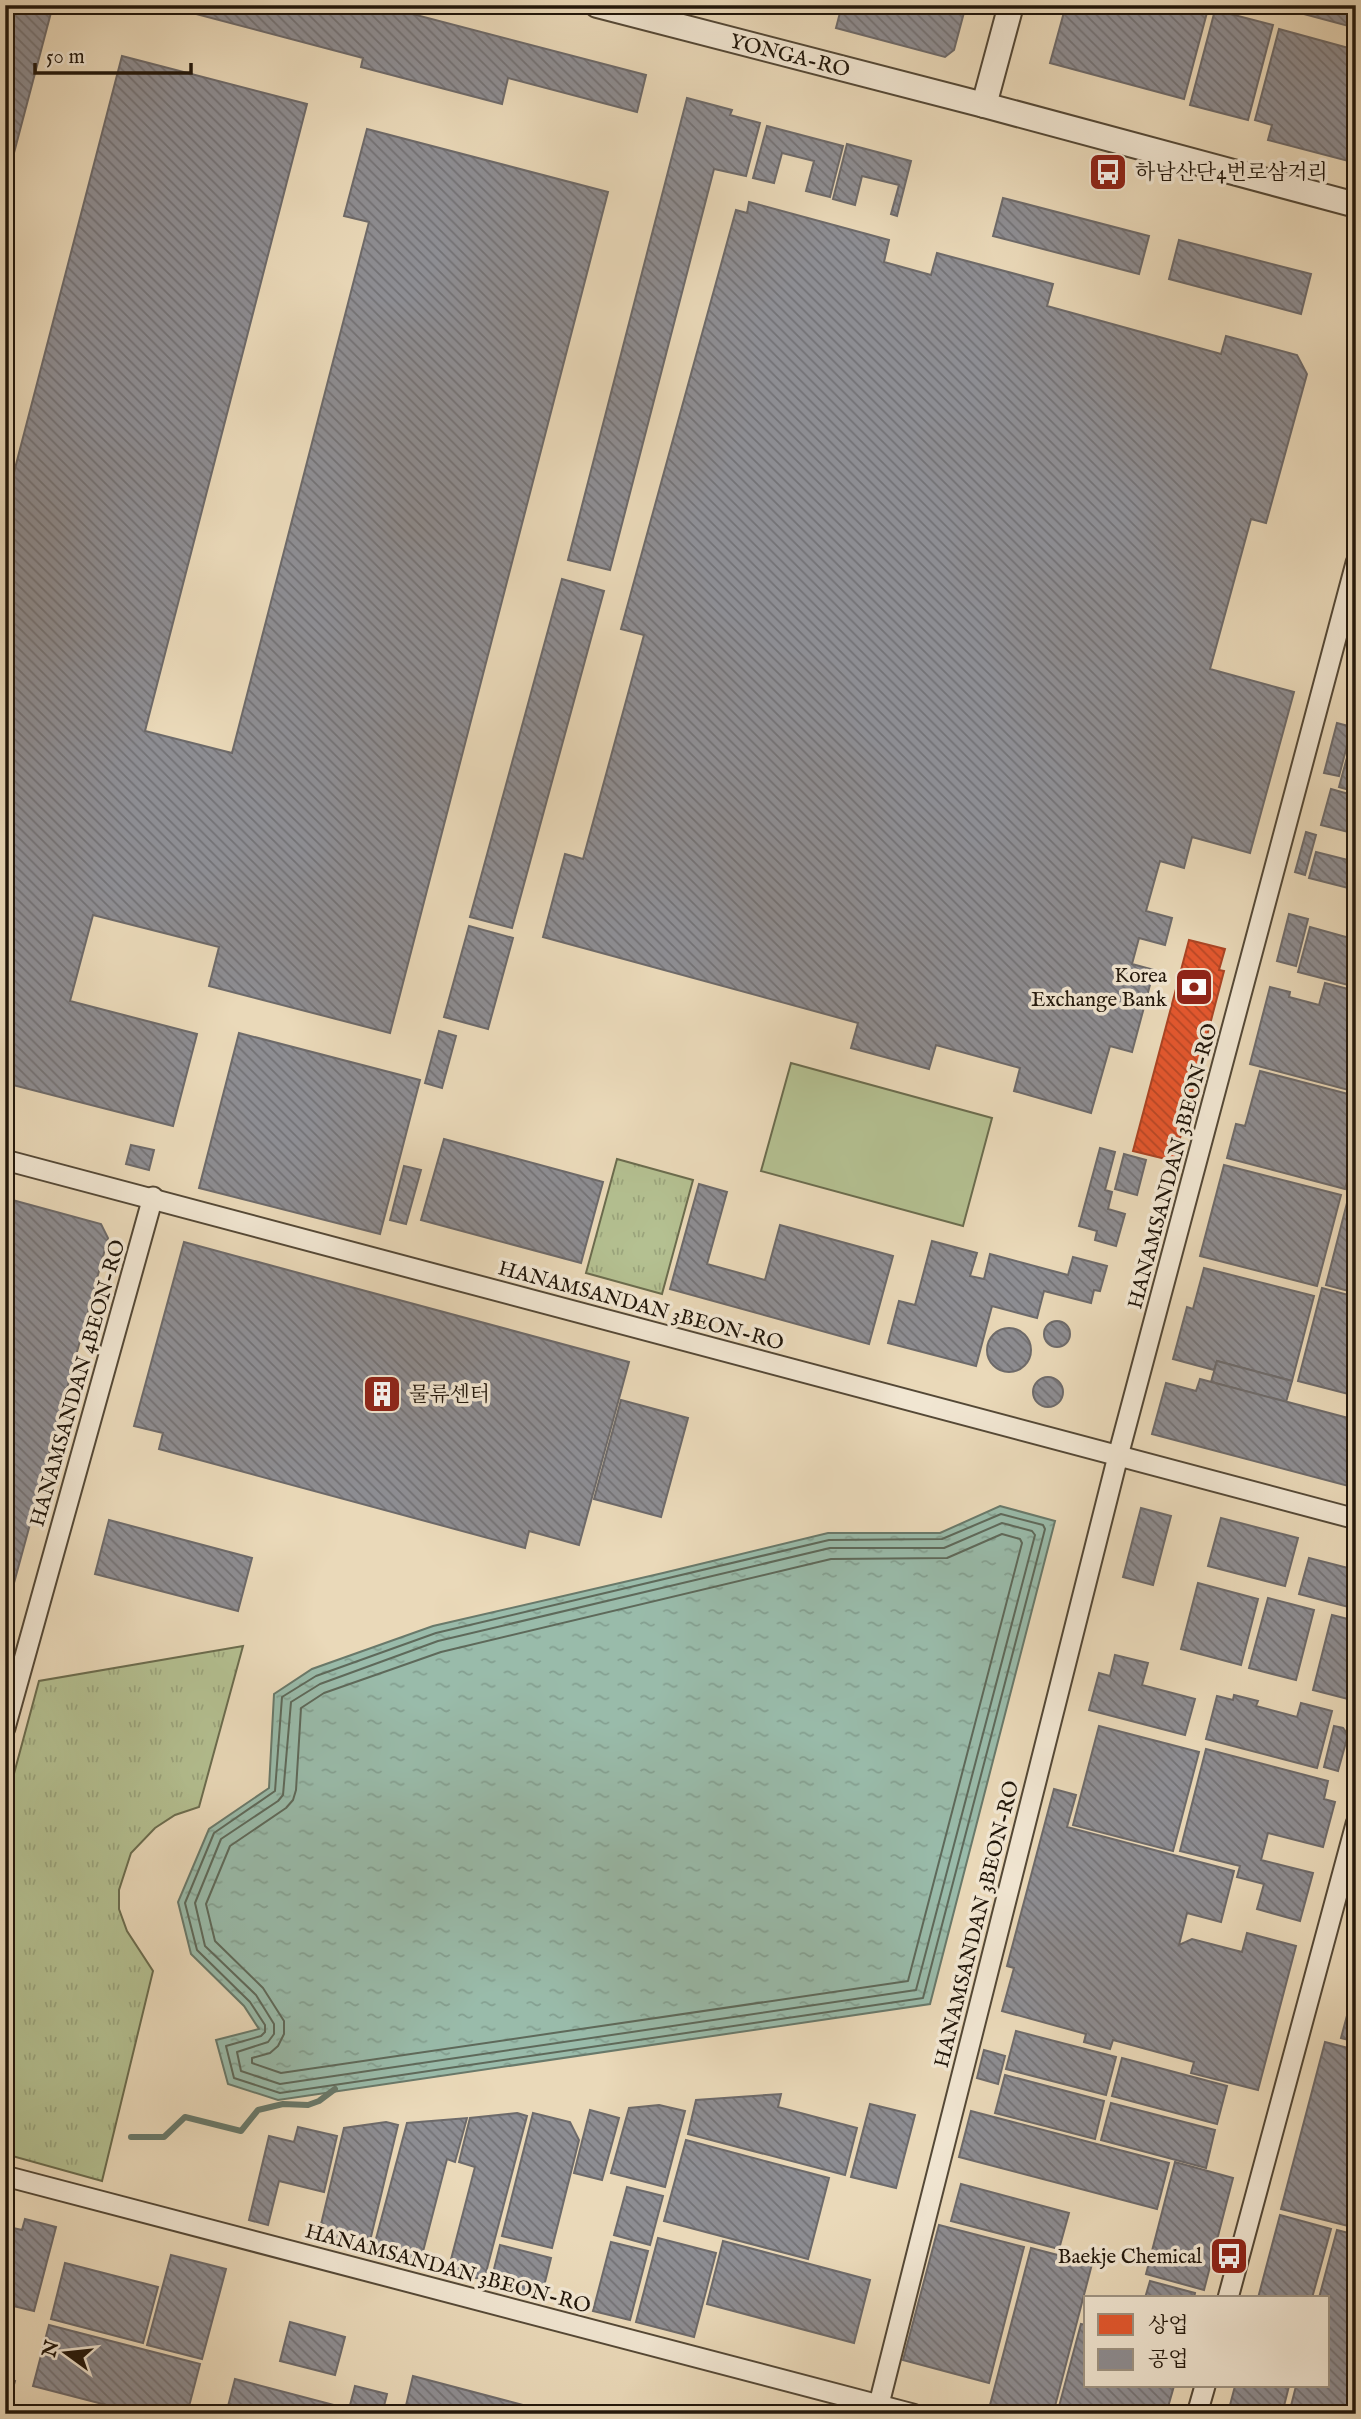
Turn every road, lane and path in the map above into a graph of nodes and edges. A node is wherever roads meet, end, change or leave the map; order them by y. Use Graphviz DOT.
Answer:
graph roads {
  1 [pos="597,5"];
  2 [pos="1011,5"];
  3 [pos="984,105"];
  4 [pos="1356,205"];
  5 [pos="1356,563"];
  6 [pos="5,1160"];
  7 [pos="153,1197"];
  8 [pos="1118,1456"];
  9 [pos="1356,1519"];
  10 [pos="5,1728"];
  11 [pos="1356,1824"];
  12 [pos="5,2176"];
  13 [pos="1229,2296"];
  14 [pos="1204,2388"];
  15 [pos="879,2404"];
  16 [pos="914,2414"];
  17 [pos="1198,2414"];
  1 -- 3 [label="street, YONGA-RO"];
  2 -- 3 [label="street"];
  3 -- 4 [label="street, YONGA-RO"];
  5 -- 8 [label="street, HANAMSANDAN 3BEON-RO"];
  6 -- 7 [label="street"];
  7 -- 8 [label="street, HANAMSANDAN 3BEON-RO"];
  7 -- 10 [label="street, HANAMSANDAN 4BEON-RO"];
  8 -- 9 [label="street, HANAMSANDAN 3BEON-RO"];
  8 -- 15 [label="street, HANAMSANDAN 3BEON-RO"];
  11 -- 13 [label="street"];
  12 -- 15 [label="street, HANAMSANDAN 3BEON-RO"];
  14 -- 17 [label="street"];
  15 -- 16 [label="street, HANAMSANDAN 3BEON-RO"];
}
